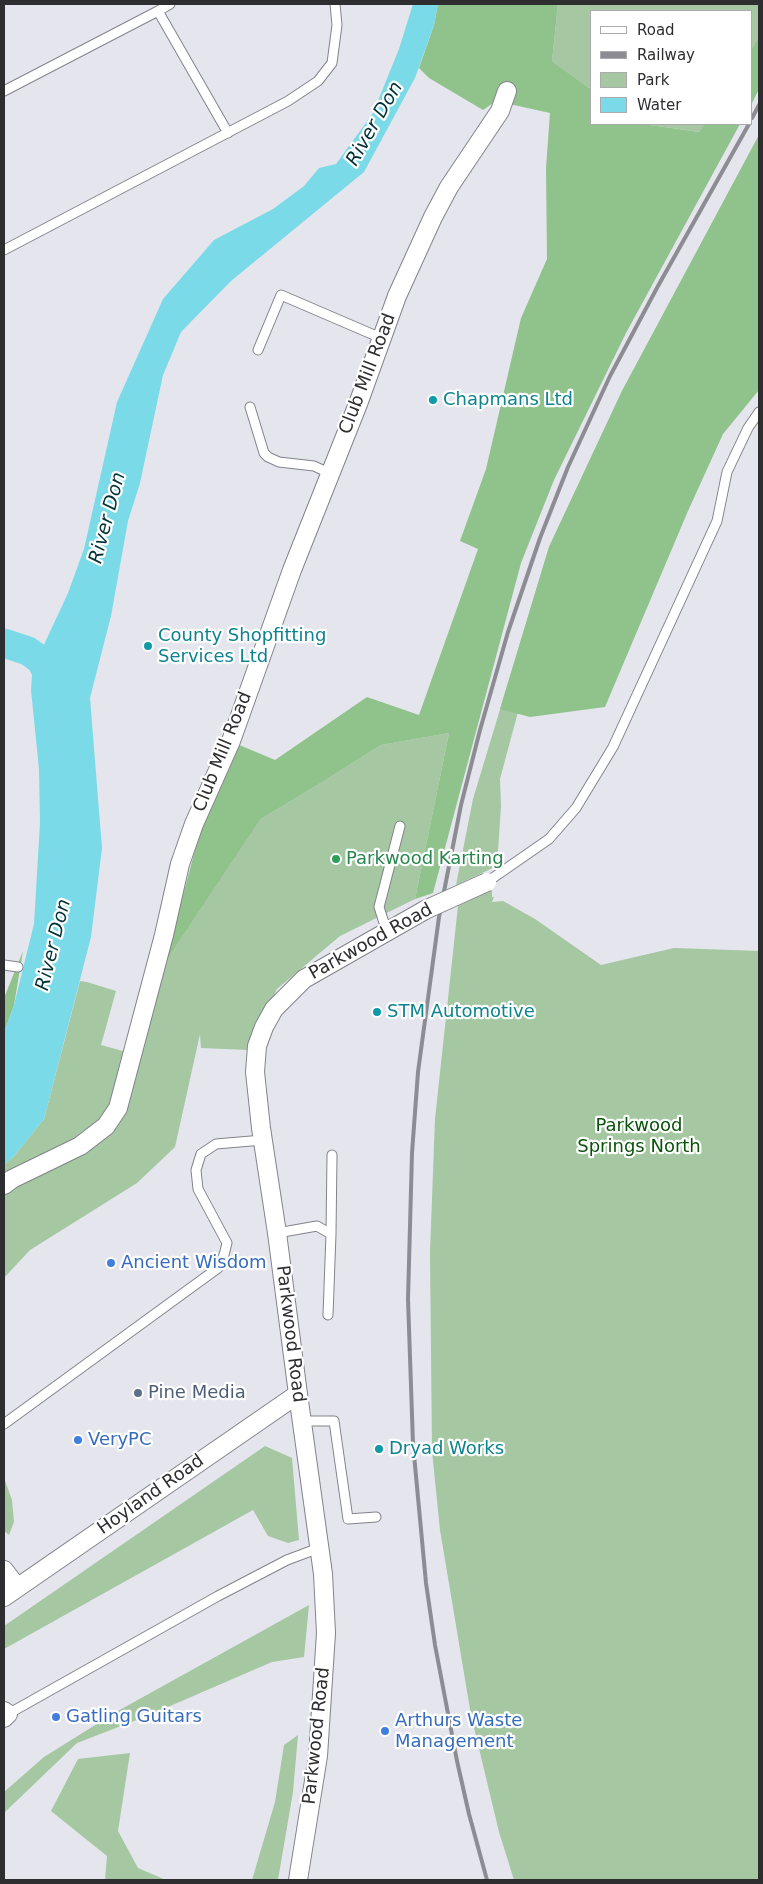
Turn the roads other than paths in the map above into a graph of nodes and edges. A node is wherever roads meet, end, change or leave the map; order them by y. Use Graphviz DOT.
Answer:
graph roads {
  1 [pos="170,4"];
  2 [pos="335,4"];
  3 [pos="158,11"];
  4 [pos="4,91"];
  5 [pos="507,91"];
  6 [pos="228,133"];
  7 [pos="4,250"];
  8 [pos="381,338"];
  9 [pos="258,350"];
  10 [pos="250,408"];
  11 [pos="759,412"];
  12 [pos="329,473"];
  13 [pos="400,826"];
  14 [pos="487,882"];
  15 [pos="387,932"];
  16 [pos="4,965"];
  17 [pos="18,968"];
  18 [pos="263,1140"];
  19 [pos="332,1155"];
  20 [pos="4,1185"];
  21 [pos="277,1232"];
  22 [pos="331,1234"];
  23 [pos="328,1315"];
  24 [pos="298,1394"];
  25 [pos="302,1421"];
  26 [pos="4,1424"];
  27 [pos="376,1517"];
  28 [pos="320,1548"];
  29 [pos="4,1570"];
  30 [pos="10,1592"];
  31 [pos="5,1715"];
  32 [pos="298,1880"];
  1 -- 3 [label="lane"];
  2 -- 6 [label="lane"];
  3 -- 4 [label="lane"];
  3 -- 6 [label="lane"];
  5 -- 8 [label="street, Club Mill Road"];
  6 -- 7 [label="lane"];
  8 -- 9 [label="lane"];
  8 -- 12 [label="street, Club Mill Road"];
  10 -- 12 [label="lane"];
  11 -- 14 [label="lane"];
  12 -- 20 [label="street, Club Mill Road"];
  13 -- 15 [label="lane"];
  14 -- 15 [label="street, Parkwood Road, bridge"];
  15 -- 18 [label="street, Parkwood Road"];
  16 -- 17 [label="lane"];
  18 -- 21 [label="street, Parkwood Road"];
  18 -- 26 [label="lane"];
  19 -- 22 [label="lane"];
  21 -- 22 [label="lane"];
  21 -- 24 [label="street, Parkwood Road"];
  22 -- 23 [label="lane"];
  24 -- 25 [label="street, Parkwood Road"];
  24 -- 30 [label="street, Hoyland Road"];
  25 -- 27 [label="lane"];
  25 -- 28 [label="street, Parkwood Road"];
  28 -- 31 [label="lane"];
  28 -- 32 [label="street, Parkwood Road"];
  29 -- 30 [label="street"];
}
